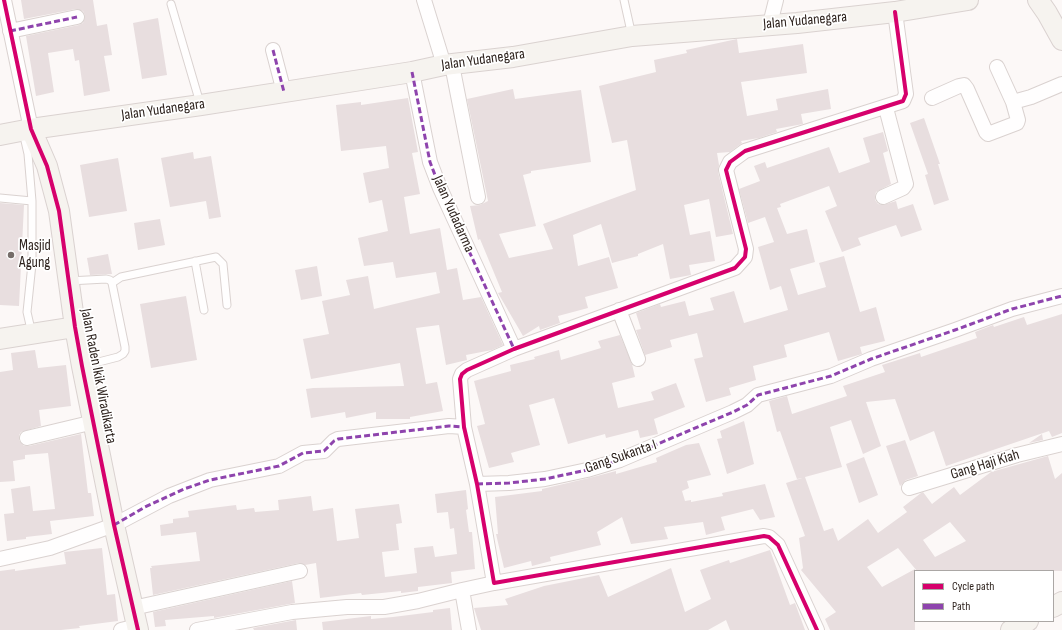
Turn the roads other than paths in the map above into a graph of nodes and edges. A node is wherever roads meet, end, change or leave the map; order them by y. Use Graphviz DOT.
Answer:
graph roads {
  1 [pos="4,0"];
  2 [pos="424,0"];
  3 [pos="624,0"];
  4 [pos="776,0"];
  5 [pos="968,0"];
  6 [pos="1038,0"];
  7 [pos="171,4"];
  8 [pos="895,12"];
  9 [pos="77,17"];
  10 [pos="770,24"];
  11 [pos="10,31"];
  12 [pos="632,36"];
  13 [pos="1062,40"];
  14 [pos="273,50"];
  15 [pos="448,65"];
  16 [pos="998,68"];
  17 [pos="412,72"];
  18 [pos="1062,84"];
  19 [pos="284,92"];
  20 [pos="932,98"];
  21 [pos="1013,102"];
  22 [pos="201,105"];
  23 [pos="886,108"];
  24 [pos="27,130"];
  25 [pos="0,135"];
  26 [pos="478,197"];
  27 [pos="883,197"];
  28 [pos="0,198"];
  29 [pos="32,201"];
  30 [pos="195,262"];
  31 [pos="69,281"];
  32 [pos="112,283"];
  33 [pos="1062,296"];
  34 [pos="227,305"];
  35 [pos="204,310"];
  36 [pos="619,310"];
  37 [pos="75,327"];
  38 [pos="32,334"];
  39 [pos="0,339"];
  40 [pos="514,349"];
  41 [pos="638,359"];
  42 [pos="82,366"];
  43 [pos="94,422"];
  44 [pos="464,427"];
  45 [pos="27,438"];
  46 [pos="1062,444"];
  47 [pos="477,484"];
  48 [pos="909,488"];
  49 [pos="114,525"];
  50 [pos="0,559"];
  51 [pos="300,571"];
  52 [pos="494,583"];
  53 [pos="462,590"];
  54 [pos="1026,622"];
  55 [pos="132,624"];
  56 [pos="197,630"];
  57 [pos="469,630"];
  58 [pos="817,630"];
  59 [pos="1011,630"];
  1 -- 11 [label="street"];
  2 -- 15 [label="street"];
  3 -- 12 [label="lane"];
  4 -- 10 [label="street"];
  5 -- 8 [label="main road, Jalan Yudanegara"];
  6 -- 13 [label="main road"];
  7 -- 22 [label="lane"];
  8 -- 10 [label="main road, Jalan Yudanegara"];
  8 -- 23 [label="street"];
  9 -- 11 [label="street"];
  10 -- 12 [label="main road, Jalan Yudanegara"];
  11 -- 24 [label="street"];
  12 -- 15 [label="main road, Jalan Yudanegara"];
  14 -- 19 [label="street"];
  15 -- 17 [label="main road, Jalan Yudanegara"];
  15 -- 26 [label="street"];
  16 -- 21 [label="street"];
  17 -- 19 [label="main road, Jalan Yudanegara"];
  17 -- 40 [label="street, Jalan Yudadarma"];
  18 -- 21 [label="street"];
  19 -- 22 [label="main road, Jalan Yudanegara"];
  20 -- 21 [label="street"];
  22 -- 24 [label="main road, Jalan Yudanegara"];
  23 -- 27 [label="street"];
  23 -- 36 [label="street"];
  24 -- 25 [label="main road, Jalan Yudanegara"];
  24 -- 29 [label="lane"];
  24 -- 31 [label="main road, Jalan Raden Ikik Wiradikarta"];
  28 -- 29 [label="lane"];
  29 -- 38 [label="lane"];
  30 -- 32 [label="lane"];
  30 -- 34 [label="lane"];
  30 -- 35 [label="lane"];
  31 -- 32 [label="lane"];
  31 -- 37 [label="main road, Jalan Raden Ikik Wiradikarta"];
  32 -- 42 [label="lane"];
  33 -- 47 [label="street, Gang Sukanta I"];
  36 -- 40 [label="street"];
  36 -- 41 [label="street"];
  37 -- 38 [label="main road"];
  37 -- 42 [label="main road, Jalan Raden Ikik Wiradikarta"];
  38 -- 39 [label="main road"];
  40 -- 44 [label="street"];
  42 -- 43 [label="main road, Jalan Raden Ikik Wiradikarta"];
  43 -- 45 [label="street"];
  43 -- 49 [label="main road, Jalan Raden Ikik Wiradikarta"];
  44 -- 47 [label="street"];
  44 -- 49 [label="street"];
  46 -- 48 [label="street, Gang Haji Kiah"];
  47 -- 52 [label="street"];
  49 -- 50 [label="street"];
  49 -- 55 [label="main road, Jalan Raden Ikik Wiradikarta"];
  51 -- 55 [label="street"];
  52 -- 53 [label="street"];
  52 -- 58 [label="street"];
  53 -- 56 [label="street"];
  53 -- 57 [label="street"];
  54 -- 59 [label="main road"];
}
